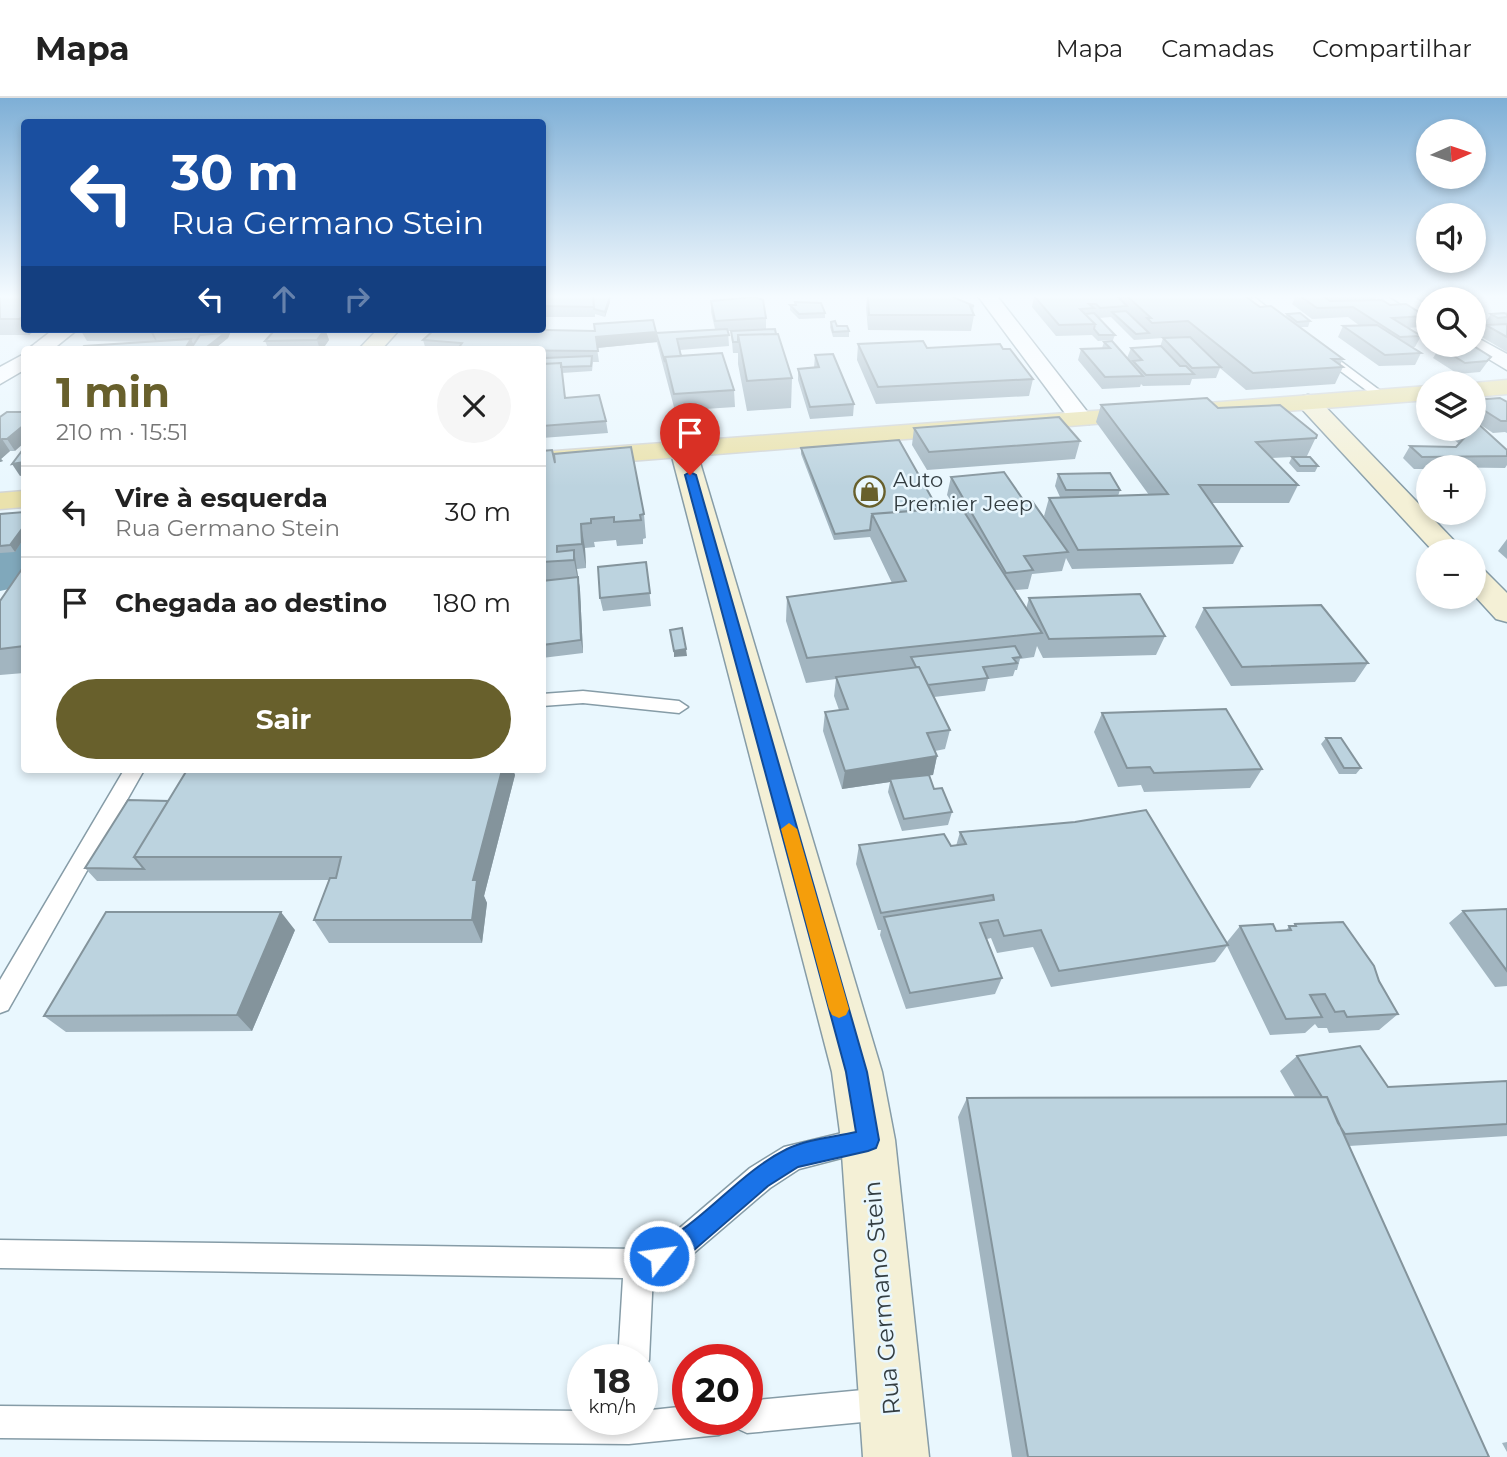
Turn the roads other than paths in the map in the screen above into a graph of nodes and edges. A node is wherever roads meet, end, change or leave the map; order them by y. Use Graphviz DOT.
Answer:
graph roads {
  1 [pos="1035,359"];
  2 [pos="1331,359"];
  3 [pos="21,362"];
  4 [pos="0,377"];
  5 [pos="1507,387"];
  6 [pos="1486,389"];
  7 [pos="1416,394"];
  8 [pos="1382,397"];
  9 [pos="1308,402"];
  10 [pos="1081,419"];
  11 [pos="683,449"];
  12 [pos="546,460"];
  13 [pos="21,499"];
  14 [pos="0,501"];
  15 [pos="1438,539"];
  16 [pos="1486,590"];
  17 [pos="1507,612"];
  18 [pos="546,700"];
  19 [pos="679,707"];
  20 [pos="132,773"];
  21 [pos="0,1002"];
  22 [pos="868,1140"];
  23 [pos="0,1254"];
  24 [pos="639,1264"];
  25 [pos="634,1344"];
  26 [pos="892,1403"];
  27 [pos="763,1415"];
  28 [pos="0,1422"];
  29 [pos="567,1424"];
  30 [pos="896,1457"];
  1 -- 10 [label="street"];
  2 -- 8 [label="lane"];
  3 -- 4 [label="street"];
  5 -- 6 [label="main road"];
  7 -- 8 [label="main road"];
  8 -- 9 [label="main road"];
  9 -- 10 [label="main road"];
  9 -- 15 [label="street"];
  10 -- 11 [label="main road"];
  11 -- 12 [label="main road"];
  11 -- 22 [label="street, Rua Germano Stein"];
  13 -- 14 [label="main road"];
  16 -- 17 [label="street"];
  18 -- 19 [label="lane"];
  20 -- 21 [label="lane"];
  22 -- 24 [label="lane"];
  22 -- 26 [label="street, Rua Germano Stein"];
  23 -- 24 [label="lane"];
  24 -- 25 [label="lane"];
  26 -- 27 [label="lane"];
  26 -- 30 [label="street, Rua Germano Stein"];
  28 -- 29 [label="lane"];
}
